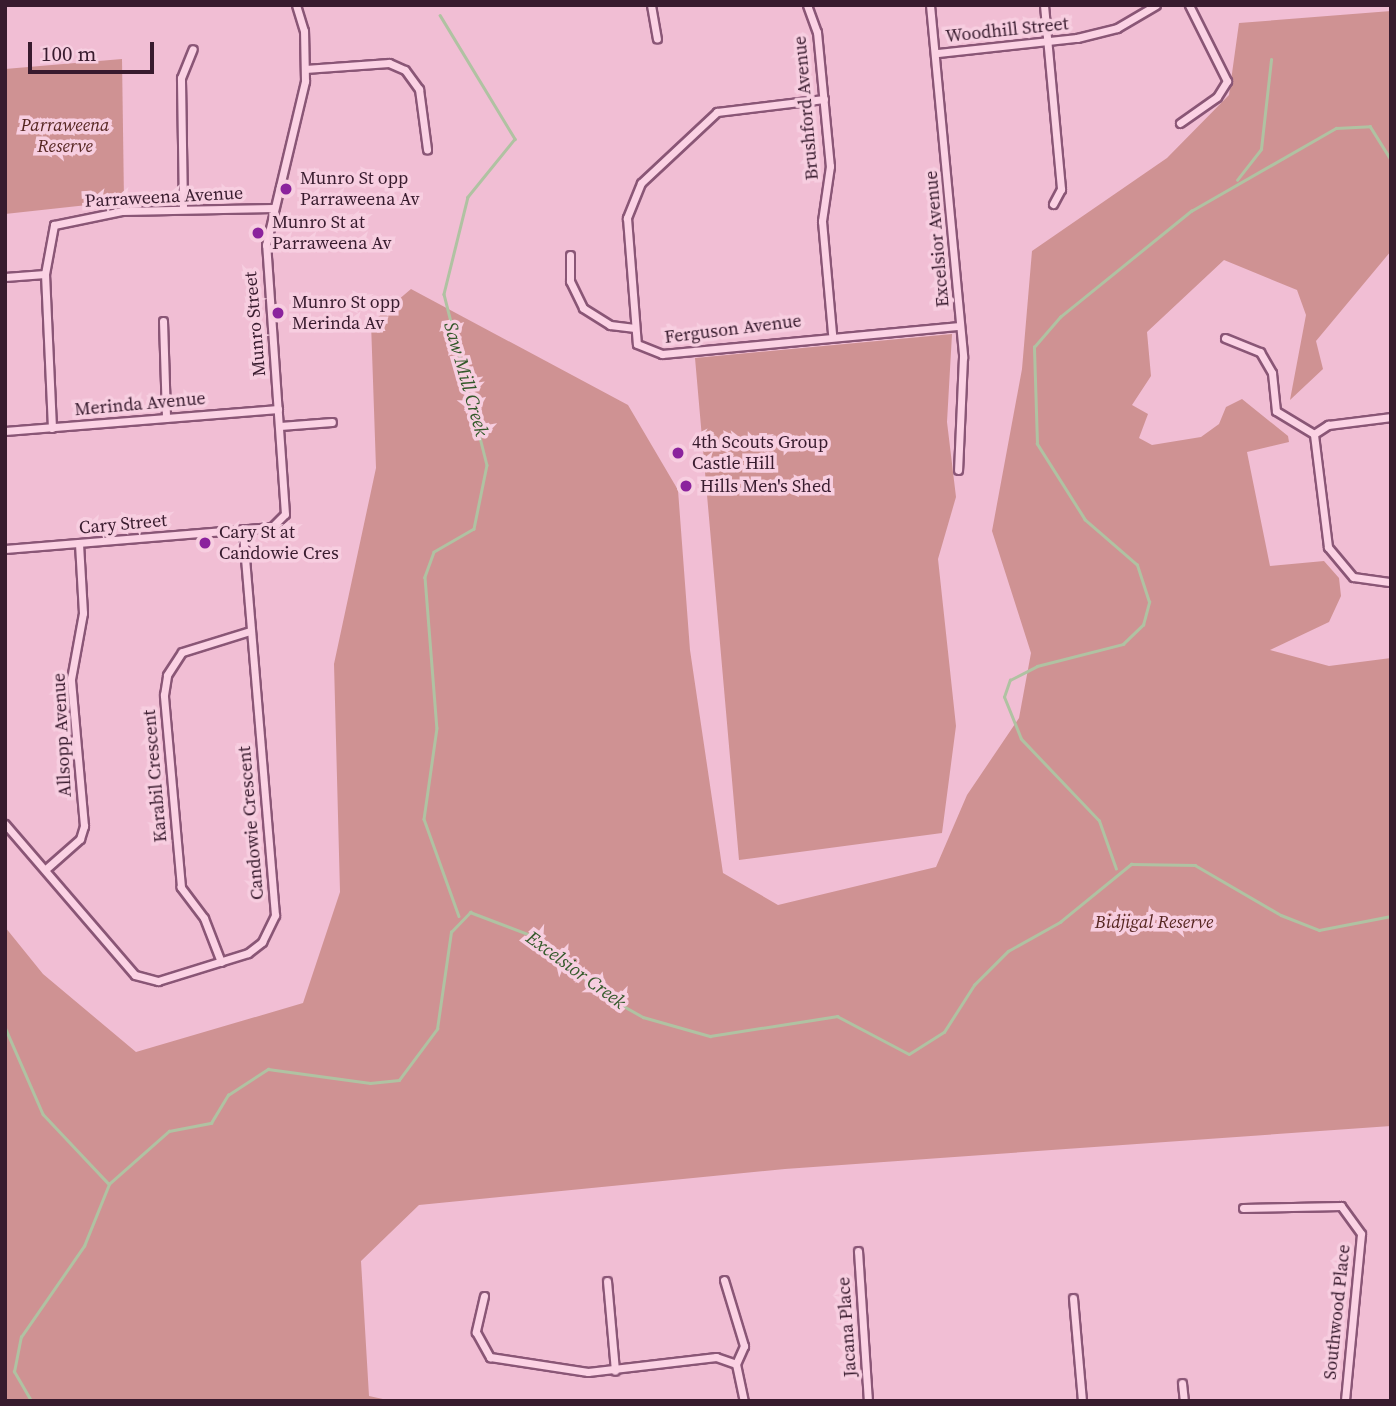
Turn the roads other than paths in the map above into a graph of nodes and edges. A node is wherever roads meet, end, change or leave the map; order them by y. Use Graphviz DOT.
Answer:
graph roads {
  1 [pos="296,5"];
  2 [pos="651,5"];
  3 [pos="807,5"];
  4 [pos="930,5"];
  5 [pos="1044,5"];
  6 [pos="1156,5"];
  7 [pos="1189,5"];
  8 [pos="657,38"];
  9 [pos="1047,43"];
  10 [pos="193,49"];
  11 [pos="938,53"];
  12 [pos="305,69"];
  13 [pos="824,99"];
  14 [pos="1180,123"];
  15 [pos="427,149"];
  16 [pos="1053,204"];
  17 [pos="183,208"];
  18 [pos="272,208"];
  19 [pos="570,255"];
  20 [pos="45,274"];
  21 [pos="5,278"];
  22 [pos="163,321"];
  23 [pos="960,326"];
  24 [pos="635,328"];
  25 [pos="832,334"];
  26 [pos="1225,338"];
  27 [pos="278,409"];
  28 [pos="1391,417"];
  29 [pos="166,418"];
  30 [pos="332,422"];
  31 [pos="280,426"];
  32 [pos="52,428"];
  33 [pos="5,431"];
  34 [pos="1314,435"];
  35 [pos="958,470"];
  36 [pos="243,530"];
  37 [pos="79,543"];
  38 [pos="5,549"];
  39 [pos="1389,582"];
  40 [pos="250,631"];
  41 [pos="5,824"];
  42 [pos="47,868"];
  43 [pos="221,962"];
  44 [pos="1243,1208"];
  45 [pos="858,1251"];
  46 [pos="724,1280"];
  47 [pos="607,1281"];
  48 [pos="484,1296"];
  49 [pos="1073,1298"];
  50 [pos="736,1364"];
  51 [pos="615,1371"];
  52 [pos="1182,1383"];
  53 [pos="744,1401"];
  54 [pos="868,1401"];
  55 [pos="1082,1401"];
  56 [pos="1184,1401"];
  57 [pos="1345,1401"];
  1 -- 12 [label="street, Munro Street"];
  2 -- 8 [label="street"];
  3 -- 13 [label="street, Brushford Avenue"];
  4 -- 11 [label="street, Excelsior Avenue"];
  5 -- 9 [label="street"];
  6 -- 9 [label="street, Woodhill Street"];
  7 -- 14 [label="street"];
  9 -- 11 [label="street, Woodhill Street"];
  9 -- 16 [label="street"];
  10 -- 17 [label="street"];
  11 -- 23 [label="street, Excelsior Avenue"];
  12 -- 15 [label="street"];
  12 -- 18 [label="street, Munro Street"];
  13 -- 24 [label="street"];
  13 -- 25 [label="street, Brushford Avenue"];
  17 -- 18 [label="street, Parraweena Avenue"];
  17 -- 20 [label="street, Parraweena Avenue"];
  18 -- 27 [label="street, Munro Street"];
  19 -- 24 [label="street"];
  20 -- 21 [label="street"];
  20 -- 32 [label="street, Parraweena Avenue"];
  22 -- 29 [label="street"];
  23 -- 25 [label="street, Ferguson Avenue"];
  23 -- 35 [label="street, Excelsior Avenue"];
  24 -- 25 [label="street, Ferguson Avenue"];
  26 -- 34 [label="street"];
  27 -- 29 [label="street, Merinda Avenue"];
  27 -- 31 [label="street, Munro Street"];
  28 -- 34 [label="street"];
  29 -- 32 [label="street, Merinda Avenue"];
  30 -- 31 [label="street"];
  31 -- 36 [label="street, Munro Street"];
  32 -- 33 [label="street, Merinda Avenue"];
  34 -- 39 [label="street"];
  36 -- 37 [label="street, Cary Street"];
  36 -- 40 [label="street, Candowie Crescent"];
  37 -- 38 [label="street, Cary Street"];
  37 -- 42 [label="street, Allsopp Avenue"];
  40 -- 43 [label="street, Candowie Crescent"];
  40 -- 43 [label="street, Karabil Crescent"];
  41 -- 42 [label="street, Candowie Crescent"];
  42 -- 43 [label="street, Candowie Crescent"];
  44 -- 57 [label="street, Southwood Place"];
  45 -- 54 [label="street, Jacana Place"];
  46 -- 50 [label="street"];
  47 -- 51 [label="street"];
  48 -- 51 [label="street"];
  49 -- 55 [label="street"];
  50 -- 51 [label="street"];
  50 -- 53 [label="street"];
  52 -- 56 [label="street"];
}
